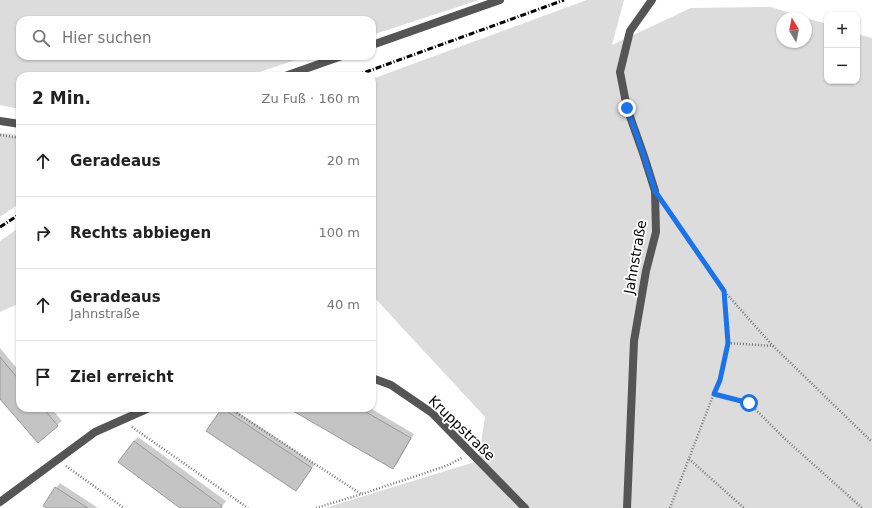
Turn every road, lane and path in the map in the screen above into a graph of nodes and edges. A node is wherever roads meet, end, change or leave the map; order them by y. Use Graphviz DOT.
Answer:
graph roads {
  1 [pos="500,0"];
  2 [pos="652,0"];
  3 [pos="376,44"];
  4 [pos="331,60"];
  5 [pos="297,72"];
  6 [pos="0,121"];
  7 [pos="16,123"];
  8 [pos="0,135"];
  9 [pos="16,137"];
  10 [pos="655,191"];
  11 [pos="724,291"];
  12 [pos="728,343"];
  13 [pos="774,346"];
  14 [pos="376,379"];
  15 [pos="714,394"];
  16 [pos="140,412"];
  17 [pos="235,412"];
  18 [pos="122,420"];
  19 [pos="872,442"];
  20 [pos="471,454"];
  21 [pos="688,459"];
  22 [pos="57,460"];
  23 [pos="362,494"];
  24 [pos="0,502"];
  25 [pos="124,508"];
  26 [pos="248,508"];
  27 [pos="316,508"];
  28 [pos="525,508"];
  29 [pos="627,508"];
  30 [pos="670,508"];
  31 [pos="744,508"];
  32 [pos="862,508"];
  1 -- 3 [label="street"];
  2 -- 10 [label="street, Jahnstraße"];
  4 -- 5 [label="street"];
  6 -- 7 [label="street"];
  8 -- 9 [label="path"];
  10 -- 11 [label="path"];
  10 -- 29 [label="street, Jahnstraße"];
  11 -- 12 [label="path"];
  11 -- 13 [label="path"];
  12 -- 13 [label="path"];
  12 -- 15 [label="path"];
  13 -- 19 [label="path"];
  14 -- 20 [label="street, Kruppstraße"];
  15 -- 21 [label="path"];
  15 -- 32 [label="path"];
  16 -- 18 [label="street"];
  17 -- 23 [label="path"];
  18 -- 22 [label="street"];
  18 -- 26 [label="path"];
  20 -- 23 [label="path"];
  20 -- 28 [label="street, Kruppstraße"];
  21 -- 30 [label="path"];
  21 -- 31 [label="path"];
  22 -- 24 [label="street"];
  22 -- 25 [label="path"];
  23 -- 27 [label="path"];
}
